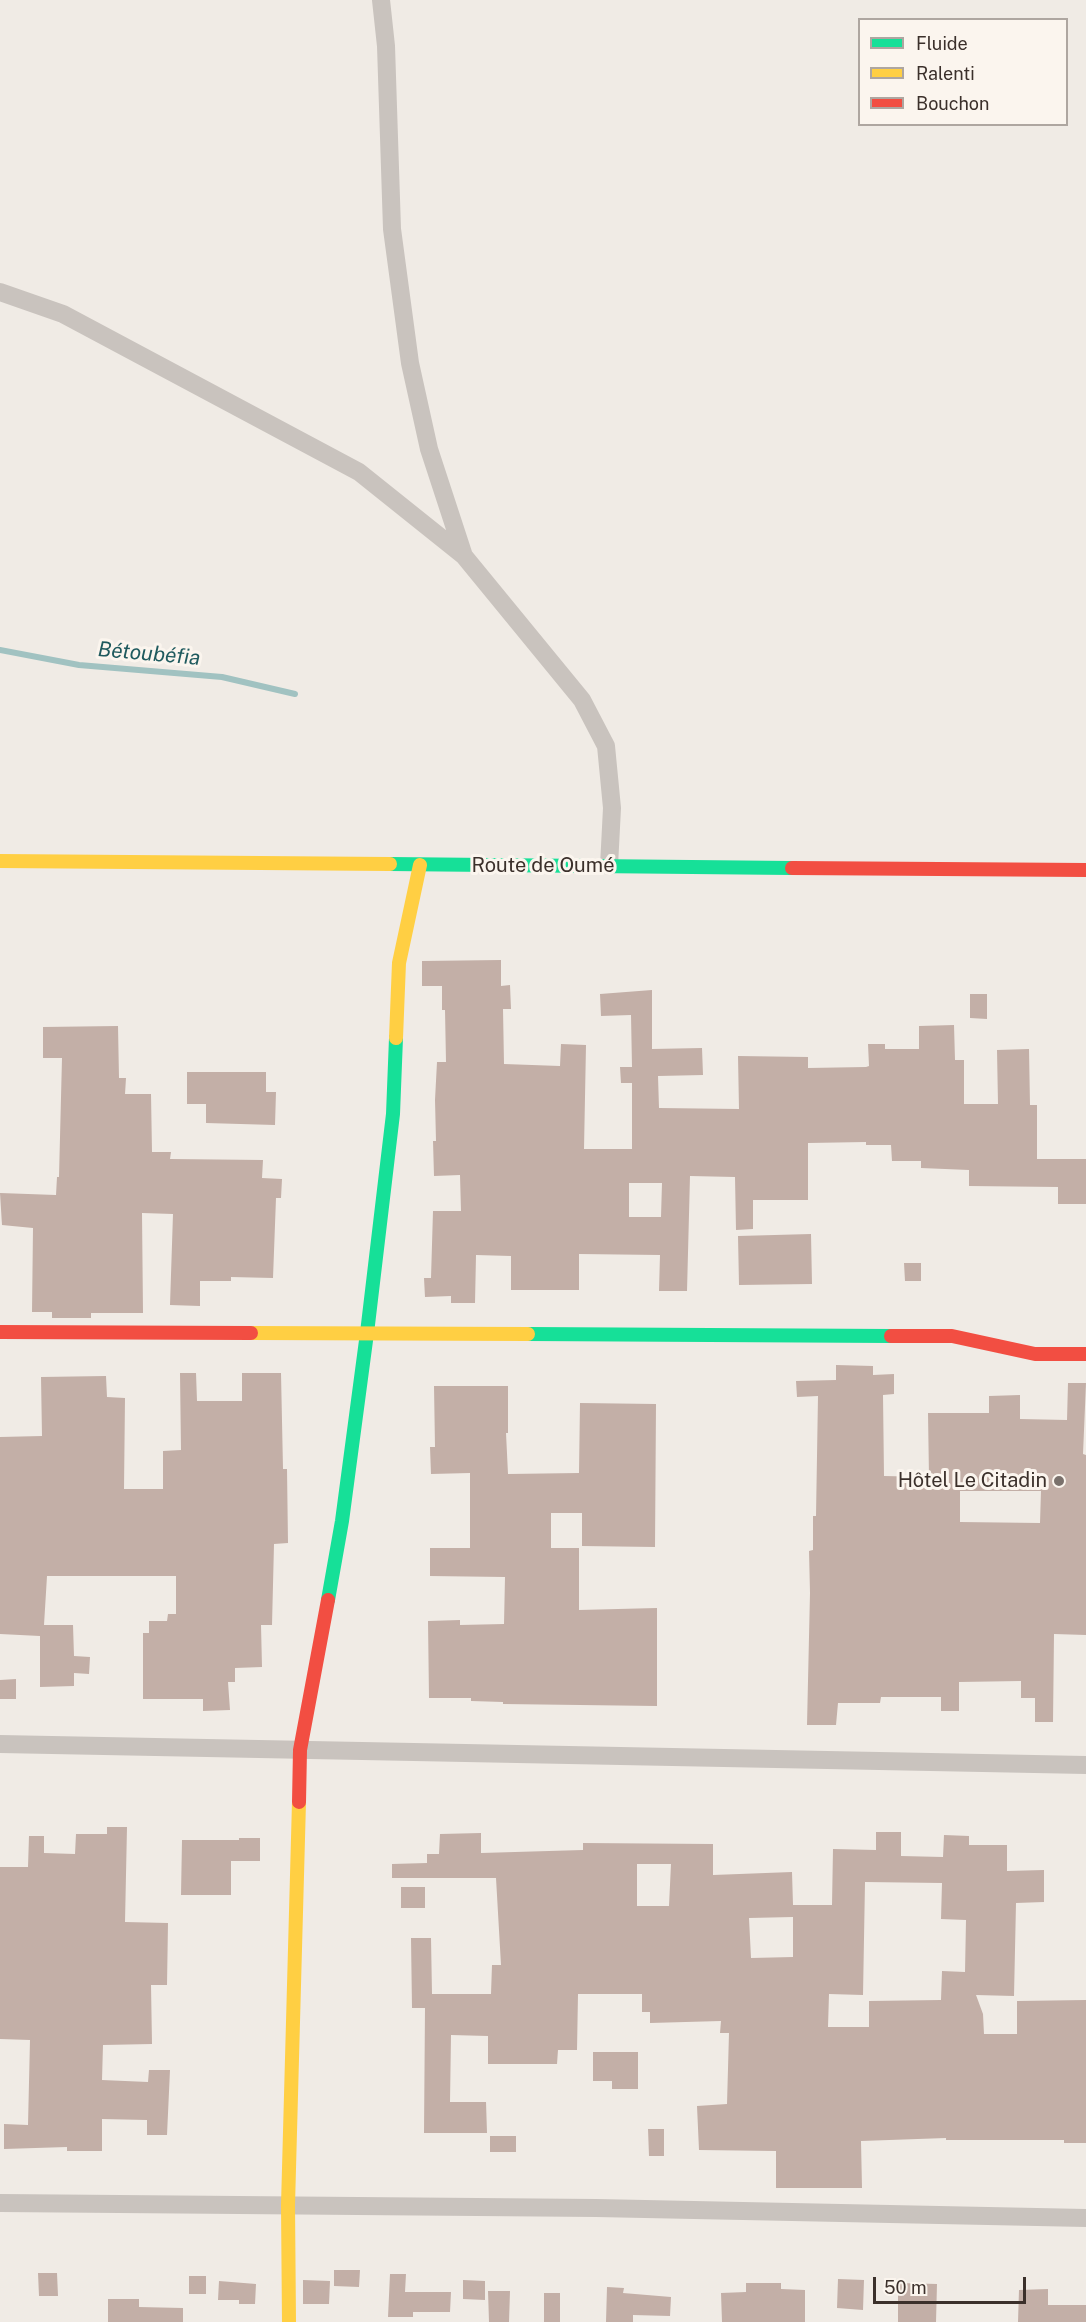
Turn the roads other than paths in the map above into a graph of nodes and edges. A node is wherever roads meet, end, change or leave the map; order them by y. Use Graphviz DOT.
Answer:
graph roads {
  1 [pos="381,0"];
  2 [pos="0,292"];
  3 [pos="464,556"];
  4 [pos="0,861"];
  5 [pos="420,865"];
  6 [pos="609,866"];
  7 [pos="1086,870"];
  8 [pos="0,1332"];
  9 [pos="367,1333"];
  10 [pos="1086,1354"];
  11 [pos="0,1744"];
  12 [pos="300,1750"];
  13 [pos="1086,1765"];
  14 [pos="0,2203"];
  15 [pos="288,2205"];
  16 [pos="1086,2218"];
  17 [pos="289,2322"];
  1 -- 3 [label="street"];
  2 -- 3 [label="street"];
  3 -- 6 [label="street"];
  4 -- 5 [label="street, Route de Oumé"];
  5 -- 6 [label="street, Route de Oumé"];
  5 -- 9 [label="street"];
  6 -- 7 [label="street, Route de Oumé"];
  8 -- 9 [label="street"];
  9 -- 10 [label="street"];
  9 -- 12 [label="street"];
  11 -- 12 [label="street"];
  12 -- 13 [label="street"];
  12 -- 15 [label="street"];
  14 -- 15 [label="street"];
  15 -- 16 [label="street"];
  15 -- 17 [label="street"];
}
